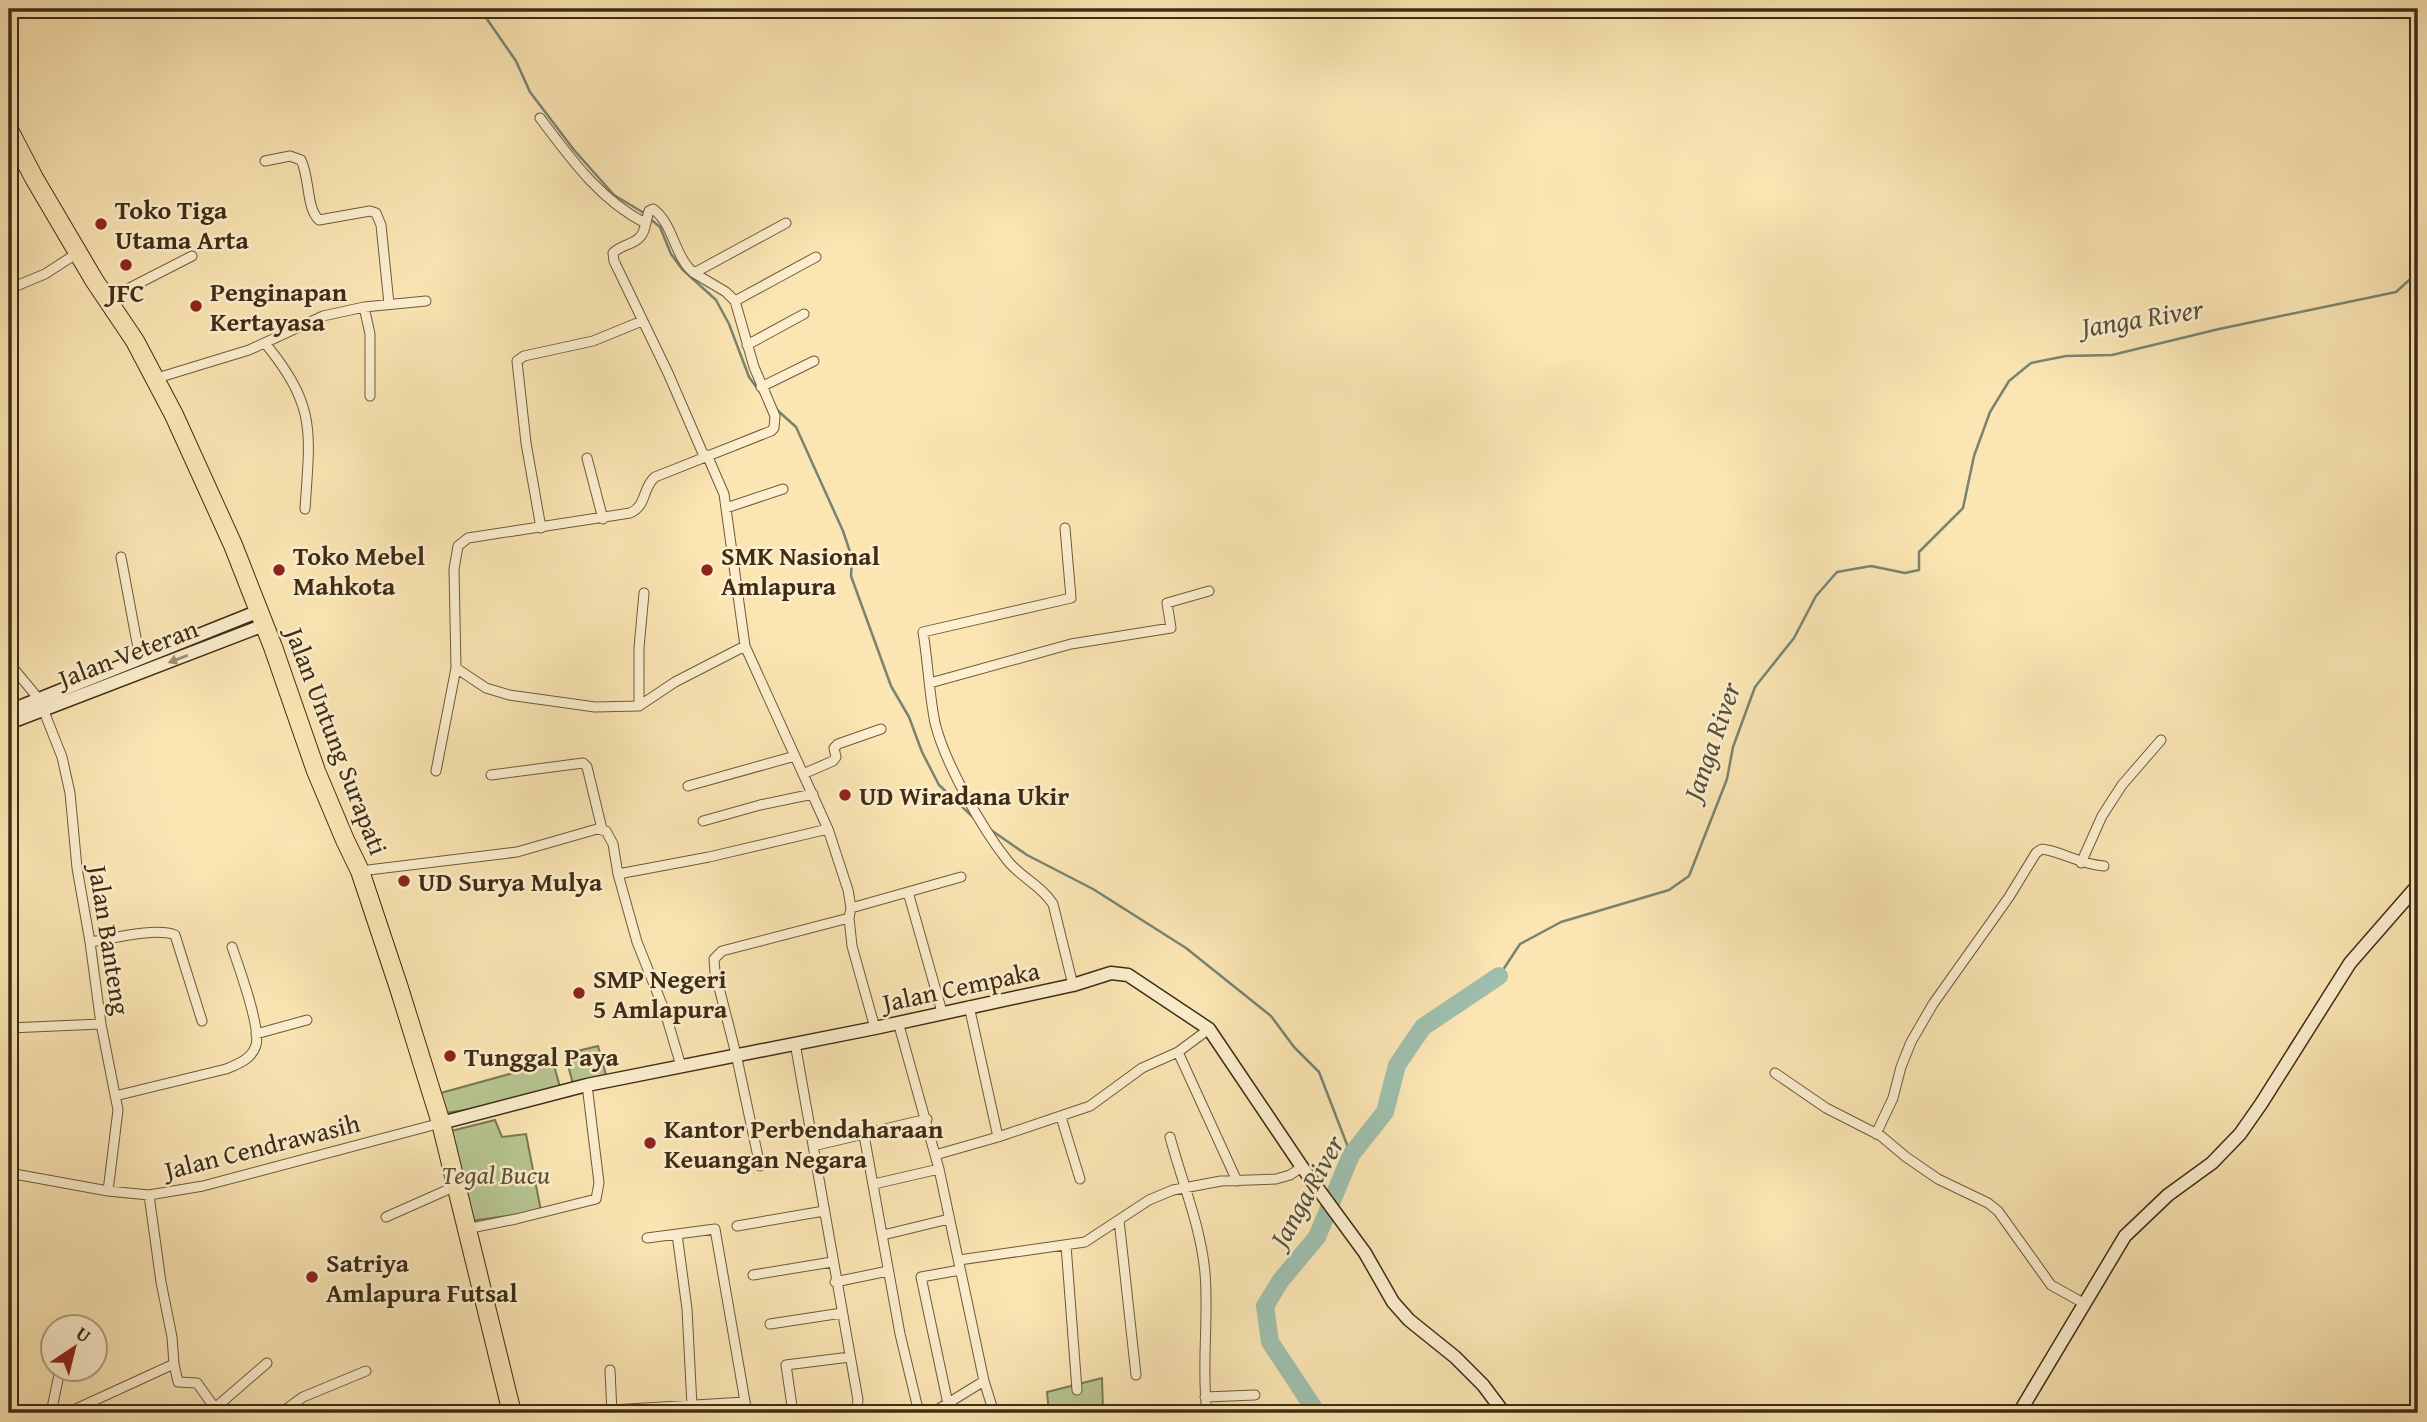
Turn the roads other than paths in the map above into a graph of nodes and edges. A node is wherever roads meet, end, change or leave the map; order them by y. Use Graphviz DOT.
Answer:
graph roads {
  1 [pos="540,118"];
  2 [pos="9,130"];
  3 [pos="265,161"];
  4 [pos="647,218"];
  5 [pos="786,223"];
  6 [pos="79,252"];
  7 [pos="192,256"];
  8 [pos="816,257"];
  9 [pos="694,273"];
  10 [pos="9,289"];
  11 [pos="108,299"];
  12 [pos="426,301"];
  13 [pos="735,301"];
  14 [pos="389,304"];
  15 [pos="364,307"];
  16 [pos="804,314"];
  17 [pos="642,320"];
  18 [pos="265,343"];
  19 [pos="747,345"];
  20 [pos="814,361"];
  21 [pos="154,379"];
  22 [pos="761,387"];
  23 [pos="370,396"];
  24 [pos="706,455"];
  25 [pos="587,458"];
  26 [pos="783,489"];
  27 [pos="726,508"];
  28 [pos="305,509"];
  29 [pos="603,519"];
  30 [pos="541,528"];
  31 [pos="1065,528"];
  32 [pos="121,557"];
  33 [pos="1209,591"];
  34 [pos="644,593"];
  35 [pos="261,618"];
  36 [pos="745,646"];
  37 [pos="140,659"];
  38 [pos="9,663"];
  39 [pos="456,668"];
  40 [pos="930,683"];
  41 [pos="41,704"];
  42 [pos="639,706"];
  43 [pos="9,711"];
  44 [pos="9,723"];
  45 [pos="881,729"];
  46 [pos="2161,740"];
  47 [pos="795,756"];
  48 [pos="436,771"];
  49 [pos="803,774"];
  50 [pos="491,775"];
  51 [pos="688,786"];
  52 [pos="813,794"];
  53 [pos="703,821"];
  54 [pos="602,829"];
  55 [pos="828,829"];
  56 [pos="2081,863"];
  57 [pos="2104,866"];
  58 [pos="360,871"];
  59 [pos="618,874"];
  60 [pos="961,877"];
  61 [pos="2418,885"];
  62 [pos="908,892"];
  63 [pos="850,913"];
  64 [pos="90,942"];
  65 [pos="232,947"];
  66 [pos="1073,985"];
  67 [pos="970,1006"];
  68 [pos="942,1012"];
  69 [pos="307,1020"];
  70 [pos="202,1021"];
  71 [pos="898,1022"];
  72 [pos="101,1024"];
  73 [pos="9,1028"];
  74 [pos="875,1028"];
  75 [pos="1209,1029"];
  76 [pos="256,1034"];
  77 [pos="795,1043"];
  78 [pos="1178,1052"];
  79 [pos="736,1054"];
  80 [pos="681,1066"];
  81 [pos="1775,1073"];
  82 [pos="587,1085"];
  83 [pos="115,1096"];
  84 [pos="1061,1117"];
  85 [pos="927,1119"];
  86 [pos="441,1123"];
  87 [pos="1877,1134"];
  88 [pos="864,1135"];
  89 [pos="998,1137"];
  90 [pos="1170,1138"];
  91 [pos="813,1146"];
  92 [pos="935,1155"];
  93 [pos="761,1166"];
  94 [pos="1302,1167"];
  95 [pos="939,1169"];
  96 [pos="9,1173"];
  97 [pos="1080,1179"];
  98 [pos="1237,1181"];
  99 [pos="874,1184"];
  100 [pos="457,1186"];
  101 [pos="1184,1187"];
  102 [pos="108,1191"];
  103 [pos="149,1195"];
  104 [pos="824,1211"];
  105 [pos="386,1217"];
  106 [pos="949,1219"];
  107 [pos="1119,1220"];
  108 [pos="737,1226"];
  109 [pos="466,1229"];
  110 [pos="677,1234"];
  111 [pos="883,1235"];
  112 [pos="647,1238"];
  113 [pos="1066,1245"];
  114 [pos="832,1262"];
  115 [pos="959,1265"];
  116 [pos="888,1271"];
  117 [pos="753,1275"];
  118 [pos="835,1282"];
  119 [pos="2085,1304"];
  120 [pos="842,1313"];
  121 [pos="770,1324"];
  122 [pos="850,1357"];
  123 [pos="267,1363"];
  124 [pos="174,1364"];
  125 [pos="610,1370"];
  126 [pos="366,1371"];
  127 [pos="1136,1375"];
  128 [pos="984,1381"];
  129 [pos="57,1384"];
  130 [pos="1077,1390"];
  131 [pos="1255,1395"];
  132 [pos="1205,1397"];
  133 [pos="745,1402"];
  134 [pos="948,1404"];
  135 [pos="692,1406"];
  136 [pos="217,1410"];
  137 [pos="612,1412"];
  138 [pos="51,1413"];
  139 [pos="67,1413"];
  140 [pos="281,1413"];
  141 [pos="512,1413"];
  142 [pos="747,1413"];
  143 [pos="793,1413"];
  144 [pos="856,1413"];
  145 [pos="919,1413"];
  146 [pos="932,1413"];
  147 [pos="994,1413"];
  148 [pos="1207,1413"];
  149 [pos="1504,1413"];
  150 [pos="2019,1413"];
  1 -- 4 [label="street"];
  2 -- 6 [label="highway, Jalan Untung Surapati"];
  3 -- 14 [label="street"];
  4 -- 9 [label="street"];
  4 -- 17 [label="street"];
  5 -- 9 [label="street"];
  6 -- 10 [label="street"];
  6 -- 11 [label="highway, Jalan Untung Surapati"];
  7 -- 11 [label="street"];
  8 -- 13 [label="street"];
  9 -- 13 [label="street"];
  11 -- 21 [label="highway, Jalan Untung Surapati"];
  12 -- 14 [label="street"];
  13 -- 19 [label="street"];
  14 -- 15 [label="street"];
  15 -- 18 [label="street"];
  15 -- 23 [label="street"];
  16 -- 19 [label="street"];
  17 -- 24 [label="street"];
  17 -- 30 [label="street"];
  18 -- 21 [label="street"];
  18 -- 28 [label="street"];
  19 -- 22 [label="street"];
  20 -- 22 [label="street"];
  21 -- 35 [label="highway, Jalan Untung Surapati"];
  22 -- 24 [label="street"];
  24 -- 27 [label="street"];
  24 -- 29 [label="street"];
  25 -- 29 [label="street"];
  26 -- 27 [label="street"];
  27 -- 36 [label="street"];
  29 -- 30 [label="street"];
  30 -- 39 [label="street"];
  31 -- 40 [label="street"];
  32 -- 37 [label="street"];
  33 -- 40 [label="street"];
  34 -- 42 [label="street"];
  35 -- 37 [label="street, Jalan Veteran"];
  35 -- 41 [label="street, Jalan Veteran, one-way"];
  35 -- 58 [label="highway, Jalan Untung Surapati"];
  36 -- 42 [label="street"];
  36 -- 47 [label="street"];
  37 -- 41 [label="street, Jalan Veteran"];
  38 -- 41 [label="street, Jalan Banteng"];
  39 -- 42 [label="street"];
  39 -- 48 [label="street"];
  40 -- 66 [label="street"];
  41 -- 43 [label="street, Jalan Veteran"];
  41 -- 44 [label="street, Jalan Veteran"];
  41 -- 64 [label="street, Jalan Banteng"];
  45 -- 49 [label="street"];
  46 -- 56 [label="street"];
  47 -- 49 [label="street"];
  47 -- 51 [label="street"];
  49 -- 52 [label="street"];
  50 -- 54 [label="street"];
  52 -- 53 [label="street"];
  52 -- 55 [label="street"];
  54 -- 58 [label="street"];
  54 -- 59 [label="street"];
  55 -- 59 [label="street"];
  55 -- 63 [label="street"];
  56 -- 57 [label="street"];
  56 -- 87 [label="street"];
  58 -- 86 [label="highway, Jalan Untung Surapati"];
  59 -- 80 [label="street"];
  60 -- 62 [label="street"];
  61 -- 119 [label="street"];
  62 -- 63 [label="street"];
  62 -- 68 [label="street"];
  63 -- 74 [label="street"];
  63 -- 79 [label="street"];
  64 -- 70 [label="street"];
  64 -- 72 [label="street, Jalan Banteng"];
  65 -- 76 [label="street"];
  66 -- 67 [label="street, Jalan Cempaka"];
  66 -- 75 [label="street, Jalan Cempaka"];
  67 -- 68 [label="street, Jalan Cempaka"];
  67 -- 89 [label="street"];
  68 -- 71 [label="street, Jalan Cempaka"];
  69 -- 76 [label="street"];
  71 -- 74 [label="street, Jalan Cempaka"];
  71 -- 85 [label="street"];
  72 -- 73 [label="street"];
  72 -- 83 [label="street, Jalan Banteng"];
  74 -- 77 [label="street, Jalan Cempaka"];
  75 -- 78 [label="street"];
  75 -- 94 [label="street, Jalan Cempaka"];
  76 -- 83 [label="street"];
  77 -- 79 [label="street, Jalan Cempaka"];
  77 -- 91 [label="street"];
  78 -- 84 [label="street"];
  78 -- 98 [label="street"];
  79 -- 80 [label="street, Jalan Cempaka"];
  79 -- 93 [label="street"];
  80 -- 82 [label="street, Jalan Cempaka"];
  81 -- 87 [label="street"];
  82 -- 86 [label="street, Jalan Cempaka"];
  82 -- 109 [label="street"];
  83 -- 102 [label="street, Jalan Banteng"];
  84 -- 89 [label="street"];
  84 -- 97 [label="street"];
  85 -- 88 [label="street"];
  85 -- 92 [label="street"];
  86 -- 100 [label="highway, Jalan Untung Surapati"];
  86 -- 103 [label="street, Jalan Cendrawasih"];
  87 -- 119 [label="street"];
  88 -- 91 [label="street"];
  88 -- 99 [label="street"];
  89 -- 92 [label="street"];
  90 -- 101 [label="street"];
  91 -- 104 [label="street"];
  92 -- 95 [label="street"];
  94 -- 98 [label="street"];
  94 -- 149 [label="street, Jalan Cempaka"];
  95 -- 99 [label="street"];
  95 -- 106 [label="street"];
  96 -- 102 [label="street, Jalan Cendrawasih"];
  98 -- 101 [label="street"];
  99 -- 111 [label="street"];
  100 -- 105 [label="street"];
  100 -- 109 [label="highway, Jalan Untung Surapati"];
  101 -- 107 [label="street"];
  101 -- 132 [label="street"];
  102 -- 103 [label="street, Jalan Cendrawasih"];
  103 -- 124 [label="street"];
  104 -- 108 [label="street"];
  104 -- 114 [label="street"];
  106 -- 111 [label="street"];
  106 -- 115 [label="street"];
  107 -- 113 [label="street"];
  107 -- 127 [label="street"];
  109 -- 141 [label="highway, Jalan Untung Surapati"];
  110 -- 112 [label="street"];
  110 -- 133 [label="street"];
  110 -- 135 [label="street"];
  111 -- 116 [label="street"];
  113 -- 115 [label="street"];
  113 -- 130 [label="street"];
  114 -- 117 [label="street"];
  114 -- 118 [label="street"];
  115 -- 128 [label="street"];
  115 -- 134 [label="street"];
  116 -- 118 [label="street"];
  116 -- 145 [label="street"];
  118 -- 120 [label="street"];
  119 -- 150 [label="street"];
  120 -- 121 [label="street"];
  120 -- 122 [label="street"];
  122 -- 143 [label="street"];
  122 -- 144 [label="street"];
  123 -- 136 [label="street"];
  124 -- 136 [label="street"];
  124 -- 139 [label="street"];
  125 -- 137 [label="street"];
  126 -- 140 [label="street"];
  128 -- 134 [label="street"];
  128 -- 147 [label="street"];
  129 -- 138 [label="street"];
  131 -- 132 [label="street"];
  132 -- 148 [label="street"];
  133 -- 135 [label="street"];
  133 -- 142 [label="street"];
  134 -- 146 [label="street"];
  135 -- 137 [label="street"];
}
